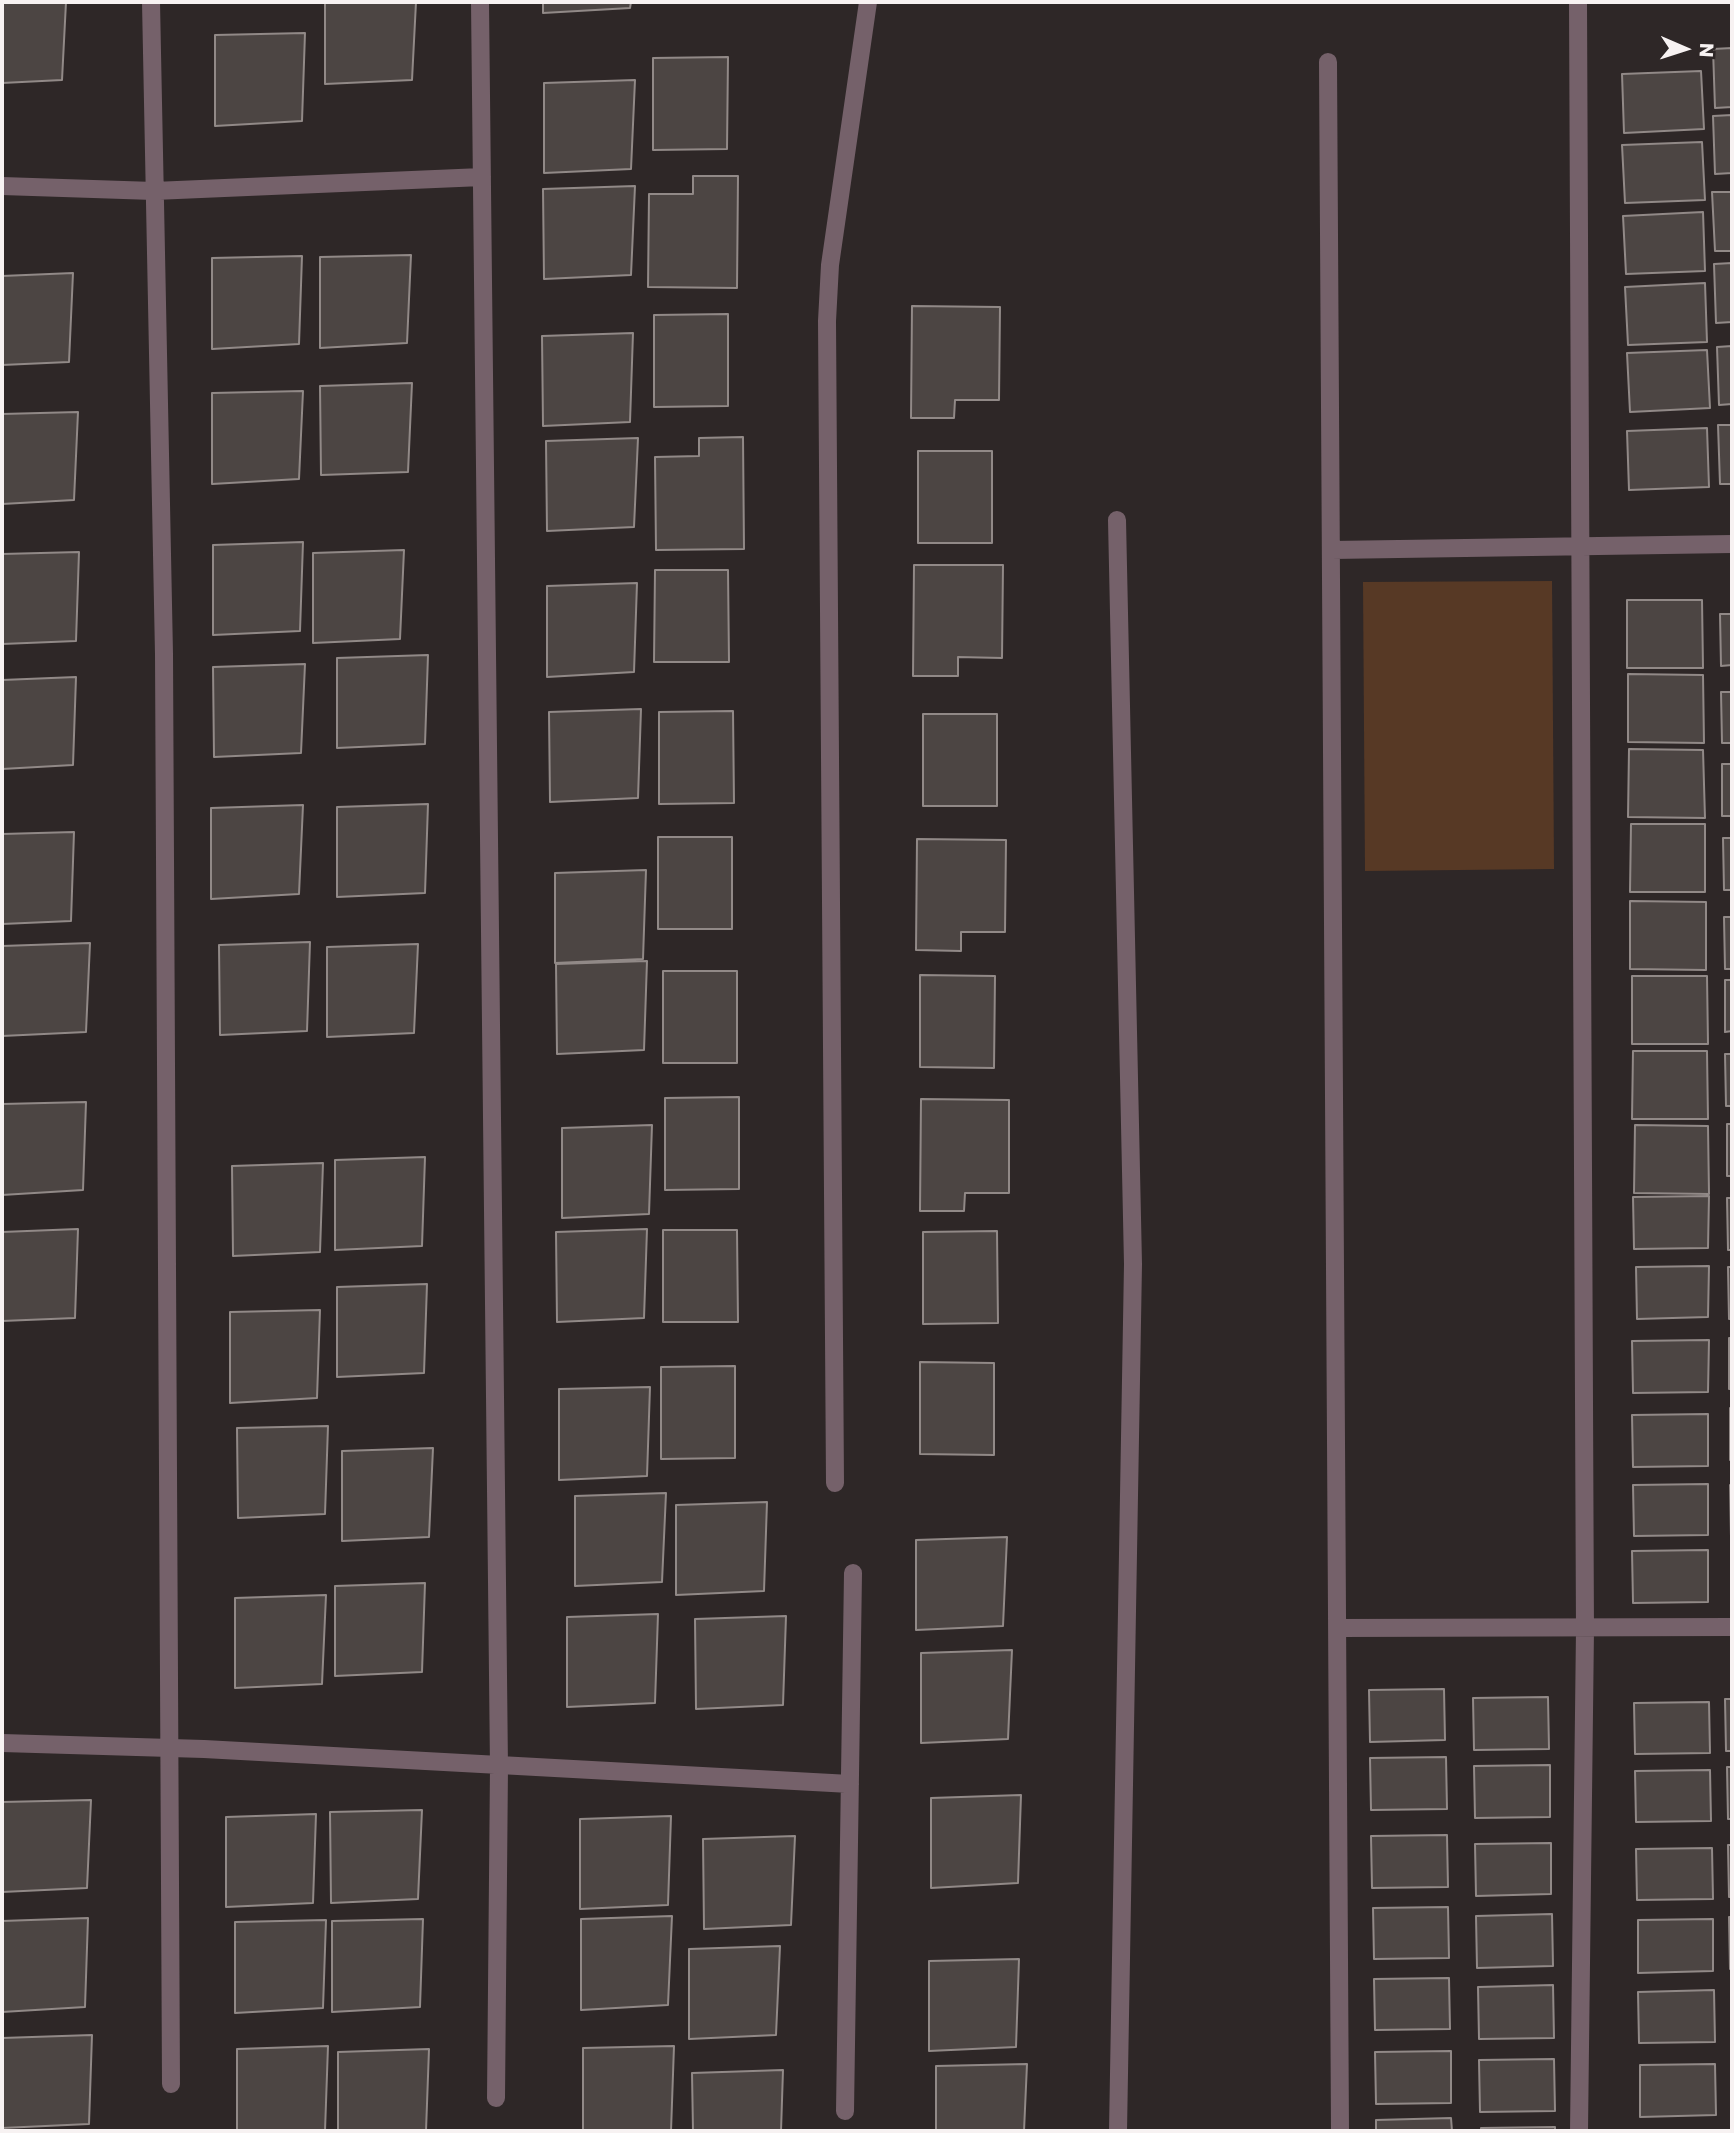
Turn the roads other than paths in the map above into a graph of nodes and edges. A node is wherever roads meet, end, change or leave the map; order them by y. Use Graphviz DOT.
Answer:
graph roads {
  1 [pos="151,2"];
  2 [pos="480,2"];
  3 [pos="868,2"];
  4 [pos="1578,2"];
  5 [pos="1328,62"];
  6 [pos="482,177"];
  7 [pos="2,186"];
  8 [pos="154,191"];
  9 [pos="1117,520"];
  10 [pos="1732,544"];
  11 [pos="1581,547"];
  12 [pos="1332,550"];
  13 [pos="835,1483"];
  14 [pos="853,1573"];
  15 [pos="1732,1628"];
  16 [pos="1338,1629"];
  17 [pos="1585,1629"];
  18 [pos="2,1743"];
  19 [pos="171,1748"];
  20 [pos="499,1766"];
  21 [pos="850,1784"];
  22 [pos="171,2084"];
  23 [pos="496,2098"];
  24 [pos="845,2111"];
  25 [pos="1118,2131"];
  26 [pos="1340,2131"];
  27 [pos="1579,2131"];
  1 -- 8 [label="street"];
  2 -- 6 [label="street"];
  3 -- 13 [label="street"];
  4 -- 11 [label="street"];
  5 -- 12 [label="street"];
  6 -- 8 [label="street"];
  6 -- 20 [label="street"];
  7 -- 8 [label="street"];
  8 -- 19 [label="street"];
  9 -- 25 [label="street"];
  10 -- 11 [label="street"];
  11 -- 12 [label="street"];
  11 -- 17 [label="street"];
  12 -- 16 [label="street"];
  14 -- 21 [label="street"];
  15 -- 17 [label="street"];
  16 -- 17 [label="street"];
  16 -- 26 [label="street"];
  17 -- 27 [label="street"];
  18 -- 19 [label="street"];
  19 -- 20 [label="street"];
  19 -- 22 [label="street"];
  20 -- 21 [label="street"];
  20 -- 23 [label="street"];
  21 -- 24 [label="street"];
}
